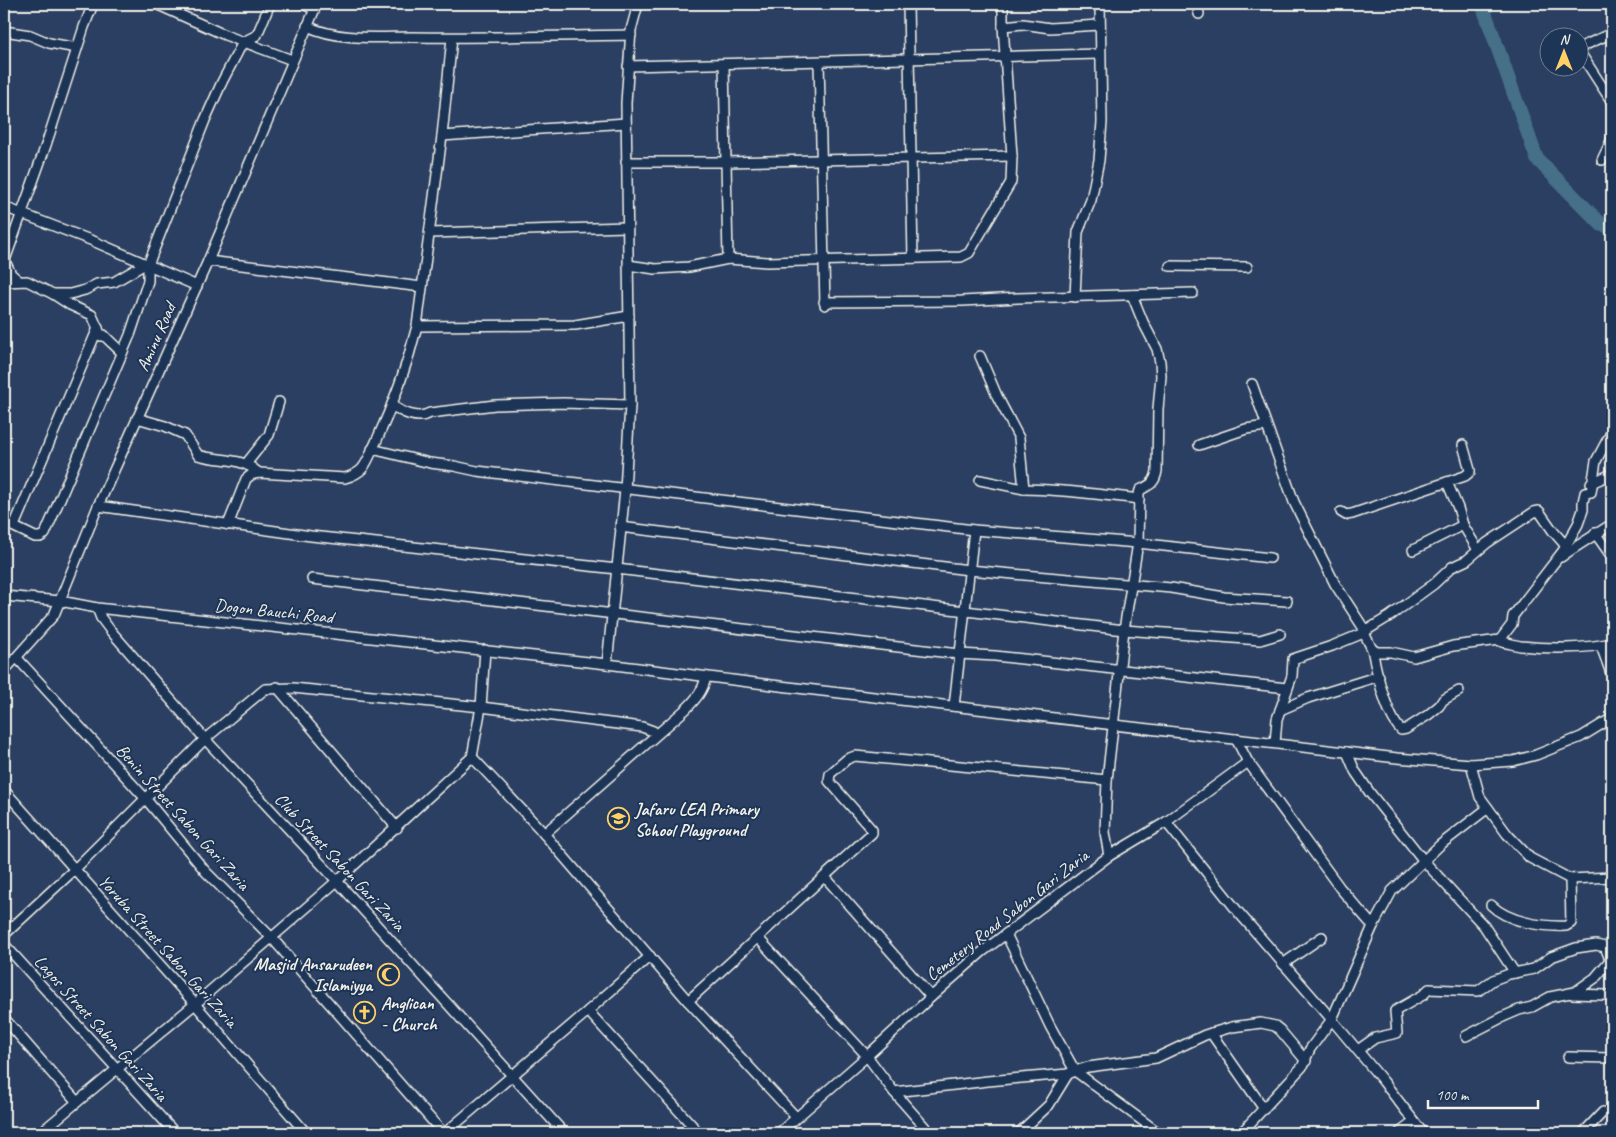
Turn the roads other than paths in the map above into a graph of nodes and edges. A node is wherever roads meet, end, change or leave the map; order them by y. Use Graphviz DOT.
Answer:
graph roads {
  1 [pos="93,4"];
  2 [pos="156,4"];
  3 [pos="270,4"];
  4 [pos="303,4"];
  5 [pos="638,4"];
  6 [pos="908,4"];
  7 [pos="1003,4"];
  8 [pos="1100,4"];
  9 [pos="1197,4"];
  10 [pos="316,6"];
  11 [pos="1199,14"];
  12 [pos="1100,25"];
  13 [pos="307,26"];
  14 [pos="1003,26"];
  15 [pos="4,31"];
  16 [pos="1612,33"];
  17 [pos="631,35"];
  18 [pos="452,38"];
  19 [pos="243,42"];
  20 [pos="77,48"];
  21 [pos="1100,54"];
  22 [pos="1005,56"];
  23 [pos="908,59"];
  24 [pos="292,60"];
  25 [pos="819,62"];
  26 [pos="724,64"];
  27 [pos="628,66"];
  28 [pos="1612,102"];
  29 [pos="626,122"];
  30 [pos="442,136"];
  31 [pos="1612,139"];
  32 [pos="1012,156"];
  33 [pos="912,158"];
  34 [pos="822,159"];
  35 [pos="1602,160"];
  36 [pos="626,162"];
  37 [pos="726,162"];
  38 [pos="4,207"];
  39 [pos="20,214"];
  40 [pos="627,227"];
  41 [pos="430,233"];
  42 [pos="913,258"];
  43 [pos="728,259"];
  44 [pos="208,261"];
  45 [pos="824,261"];
  46 [pos="4,262"];
  47 [pos="147,265"];
  48 [pos="628,265"];
  49 [pos="1170,266"];
  50 [pos="1247,266"];
  51 [pos="20,281"];
  52 [pos="4,282"];
  53 [pos="196,286"];
  54 [pos="422,287"];
  55 [pos="1193,293"];
  56 [pos="53,294"];
  57 [pos="1132,295"];
  58 [pos="1075,297"];
  59 [pos="629,316"];
  60 [pos="417,326"];
  61 [pos="99,332"];
  62 [pos="122,353"];
  63 [pos="980,356"];
  64 [pos="1252,384"];
  65 [pos="279,402"];
  66 [pos="392,405"];
  67 [pos="630,405"];
  68 [pos="137,418"];
  69 [pos="1266,426"];
  70 [pos="1612,431"];
  71 [pos="1199,444"];
  72 [pos="1464,444"];
  73 [pos="372,450"];
  74 [pos="246,464"];
  75 [pos="259,473"];
  76 [pos="1612,474"];
  77 [pos="980,480"];
  78 [pos="1447,482"];
  79 [pos="1591,483"];
  80 [pos="1024,489"];
  81 [pos="625,490"];
  82 [pos="1139,499"];
  83 [pos="98,506"];
  84 [pos="1341,512"];
  85 [pos="4,522"];
  86 [pos="1612,524"];
  87 [pos="228,525"];
  88 [pos="1462,525"];
  89 [pos="14,526"];
  90 [pos="620,527"];
  91 [pos="974,530"];
  92 [pos="1595,533"];
  93 [pos="1138,543"];
  94 [pos="1566,546"];
  95 [pos="1413,550"];
  96 [pos="1478,550"];
  97 [pos="1270,558"];
  98 [pos="1558,558"];
  99 [pos="1612,558"];
  100 [pos="617,569"];
  101 [pos="969,570"];
  102 [pos="312,579"];
  103 [pos="1131,585"];
  104 [pos="4,596"];
  105 [pos="60,601"];
  106 [pos="1287,601"];
  107 [pos="97,608"];
  108 [pos="964,612"];
  109 [pos="612,614"];
  110 [pos="1124,630"];
  111 [pos="1364,632"];
  112 [pos="1280,634"];
  113 [pos="1500,640"];
  114 [pos="1612,643"];
  115 [pos="1601,646"];
  116 [pos="1372,648"];
  117 [pos="485,650"];
  118 [pos="959,654"];
  119 [pos="17,658"];
  120 [pos="607,664"];
  121 [pos="1120,670"];
  122 [pos="4,671"];
  123 [pos="1379,676"];
  124 [pos="1612,676"];
  125 [pos="706,677"];
  126 [pos="277,688"];
  127 [pos="1287,688"];
  128 [pos="1459,691"];
  129 [pos="954,706"];
  130 [pos="481,707"];
  131 [pos="1280,710"];
  132 [pos="1612,718"];
  133 [pos="1112,726"];
  134 [pos="656,735"];
  135 [pos="1236,738"];
  136 [pos="205,739"];
  137 [pos="1275,743"];
  138 [pos="1348,752"];
  139 [pos="472,757"];
  140 [pos="1248,762"];
  141 [pos="1471,764"];
  142 [pos="1108,780"];
  143 [pos="4,790"];
  144 [pos="145,798"];
  145 [pos="1488,808"];
  146 [pos="1166,822"];
  147 [pos="397,828"];
  148 [pos="544,834"];
  149 [pos="1109,856"];
  150 [pos="1424,861"];
  151 [pos="74,870"];
  152 [pos="825,877"];
  153 [pos="1612,877"];
  154 [pos="1570,879"];
  155 [pos="337,881"];
  156 [pos="1491,905"];
  157 [pos="1373,926"];
  158 [pos="1006,934"];
  159 [pos="4,935"];
  160 [pos="271,937"];
  161 [pos="1322,937"];
  162 [pos="758,938"];
  163 [pos="4,944"];
  164 [pos="7,954"];
  165 [pos="650,956"];
  166 [pos="1611,958"];
  167 [pos="1283,964"];
  168 [pos="1515,973"];
  169 [pos="1570,994"];
  170 [pos="930,997"];
  171 [pos="1612,997"];
  172 [pos="688,1001"];
  173 [pos="195,1004"];
  174 [pos="588,1011"];
  175 [pos="4,1018"];
  176 [pos="1332,1019"];
  177 [pos="1211,1033"];
  178 [pos="1466,1036"];
  179 [pos="1358,1050"];
  180 [pos="867,1056"];
  181 [pos="1568,1058"];
  182 [pos="1612,1058"];
  183 [pos="1306,1061"];
  184 [pos="116,1068"];
  185 [pos="1072,1073"];
  186 [pos="512,1076"];
  187 [pos="894,1092"];
  188 [pos="77,1102"];
  189 [pos="1264,1109"];
  190 [pos="1603,1112"];
  191 [pos="796,1117"];
  192 [pos="1414,1122"];
  193 [pos="40,1133"];
  194 [pos="175,1133"];
  195 [pos="306,1133"];
  196 [pos="444,1133"];
  197 [pos="564,1133"];
  198 [pos="699,1133"];
  199 [pos="779,1133"];
  200 [pos="930,1133"];
  201 [pos="1019,1133"];
  202 [pos="1159,1133"];
  203 [pos="1242,1133"];
  204 [pos="1399,1133"];
  205 [pos="1423,1133"];
  206 [pos="1583,1133"];
  1 -- 20 [label="street"];
  2 -- 19 [label="street"];
  3 -- 19 [label="street"];
  4 -- 10 [label="street"];
  5 -- 17 [label="street"];
  6 -- 23 [label="street"];
  7 -- 14 [label="street"];
  8 -- 12 [label="street"];
  9 -- 11 [label="street"];
  10 -- 13 [label="street, Aminu Road"];
  12 -- 14 [label="street"];
  12 -- 21 [label="street"];
  13 -- 18 [label="street"];
  13 -- 24 [label="street, Aminu Road"];
  14 -- 22 [label="street"];
  15 -- 20 [label="street"];
  16 -- 28 [label="street"];
  17 -- 18 [label="street"];
  17 -- 27 [label="street"];
  18 -- 30 [label="street"];
  19 -- 24 [label="street"];
  19 -- 47 [label="street"];
  20 -- 39 [label="street"];
  21 -- 22 [label="street"];
  21 -- 58 [label="street"];
  22 -- 23 [label="street"];
  22 -- 32 [label="street"];
  23 -- 25 [label="street"];
  23 -- 33 [label="street"];
  24 -- 44 [label="street, Aminu Road"];
  25 -- 26 [label="street"];
  25 -- 34 [label="street"];
  26 -- 27 [label="street"];
  26 -- 37 [label="street"];
  27 -- 29 [label="street"];
  29 -- 30 [label="street"];
  29 -- 36 [label="street"];
  30 -- 41 [label="street"];
  31 -- 35 [label="street"];
  32 -- 33 [label="street"];
  32 -- 42 [label="street"];
  33 -- 34 [label="street"];
  33 -- 42 [label="street"];
  34 -- 37 [label="street"];
  34 -- 45 [label="street"];
  36 -- 37 [label="street"];
  36 -- 40 [label="street"];
  37 -- 43 [label="street"];
  38 -- 39 [label="street"];
  39 -- 46 [label="street"];
  39 -- 47 [label="street"];
  40 -- 41 [label="street"];
  40 -- 48 [label="street"];
  41 -- 54 [label="street"];
  42 -- 45 [label="street"];
  43 -- 45 [label="street"];
  43 -- 48 [label="street"];
  44 -- 53 [label="street, Aminu Road"];
  44 -- 54 [label="street"];
  45 -- 58 [label="street"];
  46 -- 51 [label="street"];
  47 -- 53 [label="street"];
  47 -- 56 [label="street"];
  47 -- 62 [label="street"];
  48 -- 59 [label="street"];
  49 -- 50 [label="street"];
  51 -- 52 [label="street"];
  51 -- 56 [label="street"];
  53 -- 68 [label="street, Aminu Road"];
  54 -- 60 [label="street"];
  55 -- 57 [label="street"];
  56 -- 61 [label="street"];
  57 -- 58 [label="street"];
  57 -- 82 [label="street"];
  59 -- 60 [label="street"];
  59 -- 67 [label="street"];
  60 -- 66 [label="street"];
  61 -- 62 [label="street"];
  61 -- 89 [label="street"];
  62 -- 89 [label="street"];
  63 -- 80 [label="street"];
  64 -- 69 [label="street"];
  65 -- 74 [label="street"];
  66 -- 67 [label="street"];
  66 -- 73 [label="street"];
  67 -- 81 [label="street"];
  68 -- 74 [label="street"];
  68 -- 83 [label="street, Aminu Road"];
  69 -- 71 [label="street"];
  69 -- 111 [label="street"];
  70 -- 79 [label="street"];
  72 -- 78 [label="street"];
  73 -- 75 [label="street"];
  73 -- 81 [label="street"];
  74 -- 75 [label="street"];
  75 -- 87 [label="street"];
  76 -- 79 [label="street"];
  77 -- 80 [label="street"];
  78 -- 84 [label="street"];
  78 -- 88 [label="street"];
  79 -- 94 [label="street"];
  80 -- 82 [label="street"];
  81 -- 90 [label="street"];
  81 -- 91 [label="street"];
  82 -- 93 [label="street"];
  83 -- 87 [label="street"];
  83 -- 105 [label="street, Aminu Road"];
  85 -- 89 [label="street"];
  86 -- 92 [label="street"];
  87 -- 100 [label="street"];
  88 -- 95 [label="street"];
  88 -- 96 [label="street"];
  90 -- 100 [label="street"];
  90 -- 101 [label="street"];
  91 -- 93 [label="street"];
  91 -- 101 [label="street"];
  92 -- 98 [label="street"];
  92 -- 99 [label="street"];
  93 -- 97 [label="street"];
  93 -- 103 [label="street"];
  94 -- 96 [label="street"];
  94 -- 98 [label="street"];
  96 -- 111 [label="street"];
  98 -- 113 [label="street"];
  100 -- 108 [label="street"];
  100 -- 109 [label="street"];
  101 -- 103 [label="street"];
  101 -- 108 [label="street"];
  102 -- 109 [label="street"];
  103 -- 106 [label="street"];
  103 -- 110 [label="street"];
  104 -- 105 [label="street, Dogon Bauchi Road"];
  105 -- 107 [label="street, Dogon Bauchi Road"];
  105 -- 119 [label="street, Aminu Road"];
  107 -- 117 [label="street, Dogon Bauchi Road"];
  107 -- 136 [label="street, Club Street Sabon Gari Zaria"];
  108 -- 110 [label="street"];
  108 -- 118 [label="street"];
  109 -- 118 [label="street"];
  109 -- 120 [label="street"];
  110 -- 112 [label="street"];
  110 -- 121 [label="street"];
  111 -- 116 [label="street"];
  111 -- 127 [label="street"];
  113 -- 115 [label="street"];
  113 -- 116 [label="street"];
  114 -- 115 [label="street"];
  115 -- 124 [label="street"];
  116 -- 123 [label="street"];
  117 -- 120 [label="street, Dogon Bauchi Road"];
  117 -- 130 [label="street"];
  118 -- 121 [label="street"];
  118 -- 129 [label="street"];
  119 -- 122 [label="street, Aminu Road"];
  119 -- 144 [label="street, Benin Street Sabon Gari Zaria"];
  120 -- 125 [label="street, Dogon Bauchi Road"];
  121 -- 127 [label="street"];
  121 -- 133 [label="street"];
  123 -- 128 [label="street"];
  123 -- 131 [label="street"];
  125 -- 129 [label="street, Dogon Bauchi Road"];
  125 -- 134 [label="street"];
  126 -- 130 [label="street"];
  126 -- 136 [label="street"];
  126 -- 147 [label="street"];
  127 -- 131 [label="street"];
  129 -- 133 [label="street, Dogon Bauchi Road"];
  130 -- 134 [label="street"];
  130 -- 139 [label="street"];
  131 -- 137 [label="street"];
  132 -- 141 [label="street, Dogon Bauchi Road"];
  133 -- 135 [label="street, Dogon Bauchi Road"];
  133 -- 142 [label="street"];
  134 -- 148 [label="street"];
  135 -- 137 [label="street, Dogon Bauchi Road"];
  135 -- 140 [label="street"];
  136 -- 144 [label="street"];
  136 -- 155 [label="street, Club Street Sabon Gari Zaria"];
  137 -- 138 [label="street, Dogon Bauchi Road"];
  138 -- 141 [label="street, Dogon Bauchi Road"];
  138 -- 150 [label="street"];
  139 -- 147 [label="street"];
  139 -- 148 [label="street"];
  140 -- 146 [label="street, Cemetery Road Sabon Gari Zaria"];
  140 -- 157 [label="street"];
  141 -- 145 [label="street"];
  142 -- 149 [label="street"];
  142 -- 152 [label="street"];
  143 -- 151 [label="street, Yoruba Street Sabon Gari Zaria"];
  144 -- 151 [label="street"];
  144 -- 160 [label="street, Benin Street Sabon Gari Zaria"];
  145 -- 150 [label="street"];
  145 -- 154 [label="street"];
  146 -- 149 [label="street, Cemetery Road Sabon Gari Zaria"];
  146 -- 167 [label="street"];
  147 -- 155 [label="street"];
  148 -- 165 [label="street"];
  149 -- 158 [label="street, Cemetery Road Sabon Gari Zaria"];
  150 -- 157 [label="street"];
  150 -- 168 [label="street"];
  151 -- 159 [label="street"];
  151 -- 173 [label="street, Yoruba Street Sabon Gari Zaria"];
  152 -- 162 [label="street"];
  152 -- 170 [label="street"];
  153 -- 154 [label="street"];
  154 -- 156 [label="street"];
  155 -- 160 [label="street"];
  155 -- 186 [label="street, Club Street Sabon Gari Zaria"];
  157 -- 176 [label="street"];
  158 -- 170 [label="street, Cemetery Road Sabon Gari Zaria"];
  158 -- 185 [label="street"];
  160 -- 173 [label="street"];
  160 -- 196 [label="street, Benin Street Sabon Gari Zaria"];
  161 -- 167 [label="street"];
  162 -- 172 [label="street"];
  162 -- 180 [label="street"];
  163 -- 164 [label="street, Lagos Street Sabon Gari Zaria"];
  164 -- 184 [label="street, Lagos Street Sabon Gari Zaria"];
  165 -- 172 [label="street"];
  165 -- 174 [label="street"];
  166 -- 168 [label="street"];
  166 -- 169 [label="street"];
  167 -- 176 [label="street"];
  168 -- 179 [label="street"];
  169 -- 171 [label="street"];
  169 -- 178 [label="street"];
  170 -- 180 [label="street, Cemetery Road Sabon Gari Zaria"];
  172 -- 191 [label="street"];
  173 -- 184 [label="street"];
  173 -- 195 [label="street, Yoruba Street Sabon Gari Zaria"];
  174 -- 186 [label="street"];
  174 -- 198 [label="street"];
  175 -- 188 [label="street"];
  176 -- 179 [label="street"];
  176 -- 183 [label="street"];
  177 -- 183 [label="street"];
  177 -- 185 [label="street"];
  177 -- 189 [label="street"];
  179 -- 192 [label="street"];
  180 -- 187 [label="street"];
  180 -- 191 [label="street, Cemetery Road Sabon Gari Zaria"];
  181 -- 182 [label="street"];
  183 -- 189 [label="street"];
  184 -- 188 [label="street"];
  184 -- 194 [label="street, Lagos Street Sabon Gari Zaria"];
  185 -- 187 [label="street"];
  185 -- 201 [label="street"];
  185 -- 202 [label="street"];
  186 -- 196 [label="street"];
  186 -- 197 [label="street, Club Street Sabon Gari Zaria"];
  187 -- 200 [label="street"];
  188 -- 193 [label="street"];
  189 -- 203 [label="street"];
  190 -- 206 [label="street"];
  191 -- 199 [label="street, Cemetery Road Sabon Gari Zaria"];
  192 -- 204 [label="street"];
  192 -- 205 [label="street"];
}
